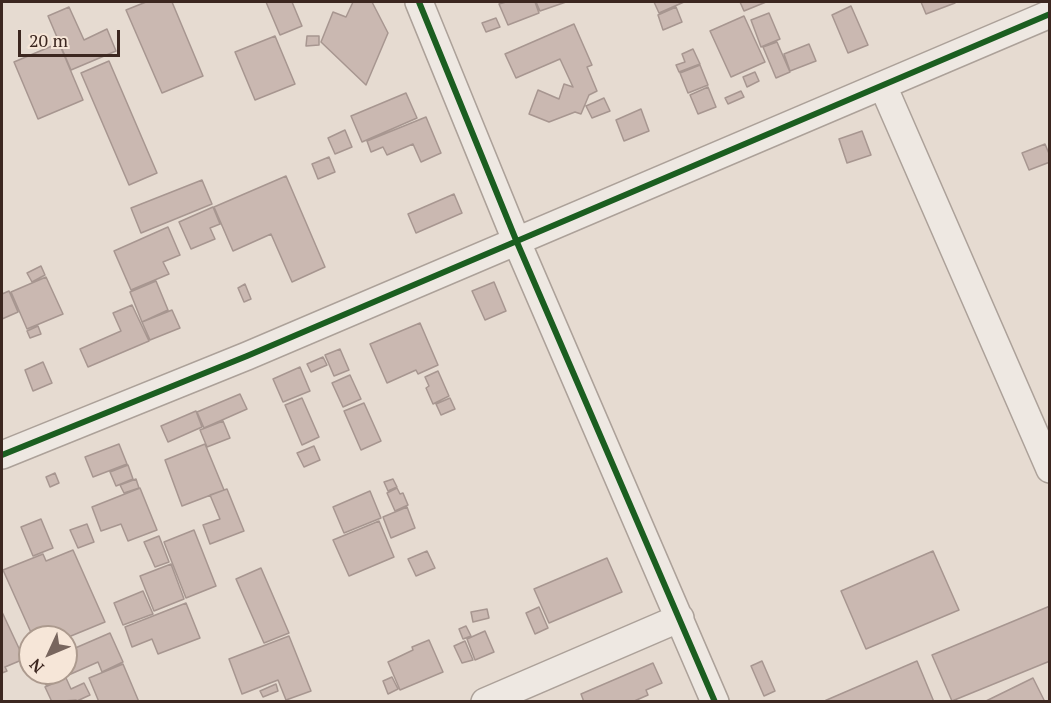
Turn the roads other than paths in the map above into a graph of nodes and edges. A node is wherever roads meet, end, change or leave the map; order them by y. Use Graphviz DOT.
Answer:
graph roads {
  1 [pos="419,2"];
  2 [pos="1050,14"];
  3 [pos="884,86"];
  4 [pos="516,240"];
  5 [pos="2,455"];
  6 [pos="1050,469"];
  7 [pos="680,618"];
  8 [pos="485,702"];
  9 [pos="715,702"];
  1 -- 4 [label="street"];
  2 -- 3 [label="street"];
  3 -- 4 [label="street"];
  3 -- 6 [label="street"];
  4 -- 5 [label="street"];
  4 -- 7 [label="street"];
  7 -- 8 [label="street"];
  7 -- 9 [label="street"];
}
